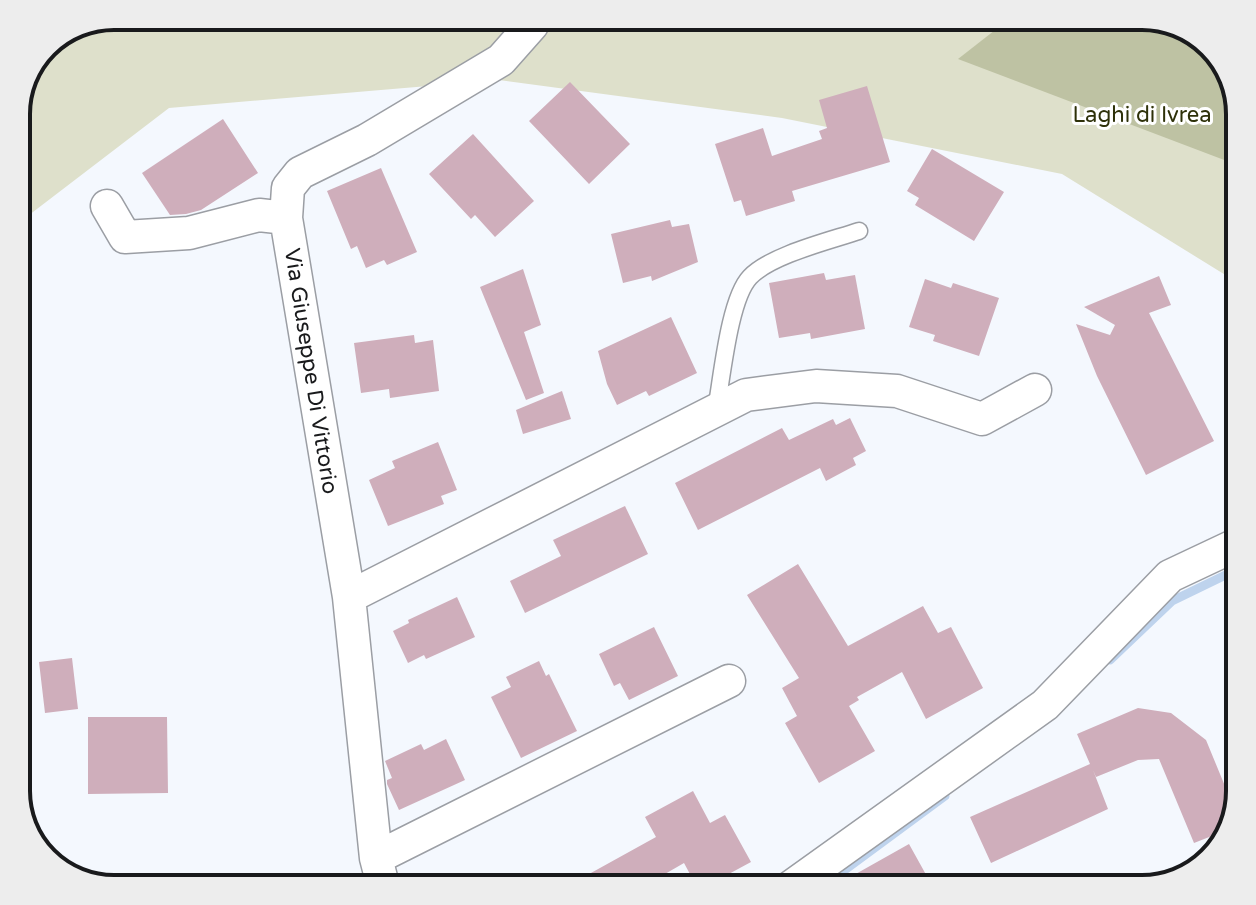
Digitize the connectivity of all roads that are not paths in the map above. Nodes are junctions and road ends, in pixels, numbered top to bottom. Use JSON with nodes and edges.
{"nodes":[{"id":1,"x":528,"y":30,"type":"edge"},
{"id":2,"x":107,"y":206,"type":"dead end"},
{"id":3,"x":286,"y":218,"type":"junction"},
{"id":4,"x":859,"y":231,"type":"dead end"},
{"id":5,"x":1035,"y":390,"type":"dead end"},
{"id":6,"x":716,"y":410,"type":"junction"},
{"id":7,"x":1226,"y":550,"type":"edge"},
{"id":8,"x":349,"y":597,"type":"junction"},
{"id":9,"x":729,"y":681,"type":"dead end"},
{"id":10,"x":376,"y":858,"type":"junction"},
{"id":11,"x":380,"y":875,"type":"edge"},
{"id":12,"x":808,"y":875,"type":"edge"}],
"edges":[{"from":1,"to":3,"type":"street","name":"Via Giuseppe Di Vittorio"},
{"from":2,"to":3,"type":"street"},
{"from":3,"to":8,"type":"street","name":"Via Giuseppe Di Vittorio"},
{"from":4,"to":6,"type":"lane"},
{"from":5,"to":6,"type":"street"},
{"from":6,"to":8,"type":"street"},
{"from":7,"to":12,"type":"street"},
{"from":8,"to":10,"type":"street","name":"Via Giuseppe Di Vittorio"},
{"from":9,"to":10,"type":"street"},
{"from":10,"to":11,"type":"street","name":"Via Giuseppe Di Vittorio"}]}
